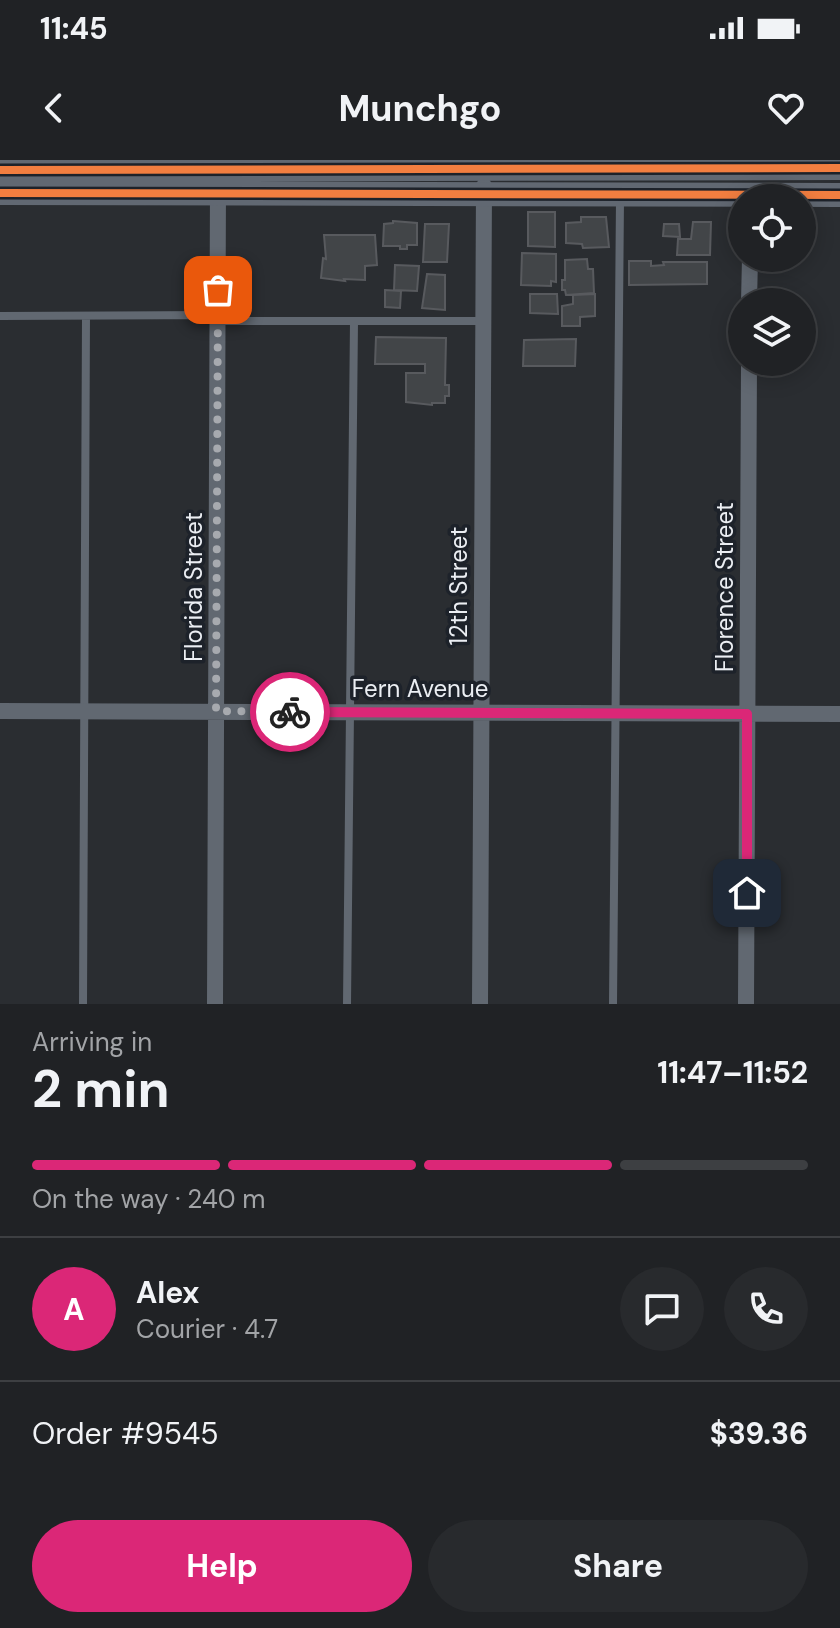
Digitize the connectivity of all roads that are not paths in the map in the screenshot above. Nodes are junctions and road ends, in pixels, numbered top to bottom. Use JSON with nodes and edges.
{"nodes":[{"id":1,"x":568,"y":164,"type":"edge"},
{"id":2,"x":717,"y":164,"type":"edge"},
{"id":3,"x":113,"y":165,"type":"edge"},
{"id":4,"x":263,"y":165,"type":"edge"},
{"id":5,"x":416,"y":165,"type":"edge"},
{"id":6,"x":484,"y":168,"type":"junction"},
{"id":7,"x":840,"y":168,"type":"edge"},
{"id":8,"x":751,"y":169,"type":"junction"},
{"id":9,"x":0,"y":170,"type":"edge"},
{"id":10,"x":218,"y":182,"type":"junction"},
{"id":11,"x":750,"y":184,"type":"edge"},
{"id":12,"x":0,"y":193,"type":"edge"},
{"id":13,"x":484,"y":194,"type":"junction"},
{"id":14,"x":620,"y":194,"type":"junction"},
{"id":15,"x":717,"y":195,"type":"junction"},
{"id":16,"x":728,"y":195,"type":"edge"},
{"id":17,"x":816,"y":195,"type":"edge"},
{"id":18,"x":840,"y":195,"type":"edge"},
{"id":19,"x":0,"y":316,"type":"edge"},
{"id":20,"x":86,"y":316,"type":"junction"},
{"id":21,"x":218,"y":318,"type":"junction"},
{"id":22,"x":354,"y":321,"type":"junction"},
{"id":23,"x":483,"y":321,"type":"junction"},
{"id":24,"x":749,"y":376,"type":"edge"},
{"id":25,"x":0,"y":711,"type":"edge"},
{"id":26,"x":84,"y":711,"type":"junction"},
{"id":27,"x":216,"y":711,"type":"junction"},
{"id":28,"x":349,"y":712,"type":"junction"},
{"id":29,"x":482,"y":713,"type":"junction"},
{"id":30,"x":615,"y":713,"type":"junction"},
{"id":31,"x":747,"y":714,"type":"junction"},
{"id":32,"x":840,"y":714,"type":"edge"},
{"id":33,"x":83,"y":1004,"type":"edge"},
{"id":34,"x":215,"y":1004,"type":"edge"},
{"id":35,"x":347,"y":1004,"type":"edge"},
{"id":36,"x":480,"y":1004,"type":"edge"},
{"id":37,"x":613,"y":1004,"type":"edge"},
{"id":38,"x":746,"y":1004,"type":"edge"}],
"edges":[{"from":1,"to":2,"type":"main road"},
{"from":1,"to":6,"type":"main road"},
{"from":2,"to":8,"type":"main road"},
{"from":2,"to":15,"type":"street"},
{"from":3,"to":9,"type":"main road"},
{"from":3,"to":10,"type":"main road"},
{"from":4,"to":5,"type":"main road"},
{"from":4,"to":10,"type":"main road"},
{"from":5,"to":6,"type":"main road"},
{"from":6,"to":13,"type":"street","name":"12th Street"},
{"from":7,"to":8,"type":"main road"},
{"from":8,"to":11,"type":"street"},
{"from":10,"to":12,"type":"main road"},
{"from":10,"to":13,"type":"main road"},
{"from":10,"to":21,"type":"street","name":"Florida Street"},
{"from":13,"to":14,"type":"main road"},
{"from":13,"to":23,"type":"street","name":"12th Street"},
{"from":14,"to":15,"type":"main road"},
{"from":14,"to":30,"type":"lane"},
{"from":15,"to":16,"type":"main road"},
{"from":17,"to":18,"type":"main road"},
{"from":19,"to":20,"type":"lane"},
{"from":20,"to":21,"type":"lane"},
{"from":20,"to":26,"type":"lane"},
{"from":21,"to":22,"type":"lane"},
{"from":21,"to":27,"type":"street","name":"Florida Street"},
{"from":22,"to":23,"type":"lane"},
{"from":22,"to":28,"type":"lane"},
{"from":23,"to":29,"type":"street","name":"12th Street"},
{"from":24,"to":31,"type":"street","name":"Florence Street"},
{"from":25,"to":26,"type":"street","name":"Fern Avenue"},
{"from":26,"to":27,"type":"street","name":"Fern Avenue"},
{"from":26,"to":33,"type":"lane"},
{"from":27,"to":28,"type":"street","name":"Fern Avenue"},
{"from":27,"to":34,"type":"street","name":"Florida Street"},
{"from":28,"to":29,"type":"street","name":"Fern Avenue"},
{"from":28,"to":35,"type":"lane"},
{"from":29,"to":30,"type":"street","name":"Fern Avenue"},
{"from":29,"to":36,"type":"street","name":"12th Street"},
{"from":30,"to":31,"type":"street","name":"Fern Avenue"},
{"from":30,"to":37,"type":"lane"},
{"from":31,"to":32,"type":"street","name":"Fern Avenue"},
{"from":31,"to":38,"type":"street","name":"Florence Street"}]}
